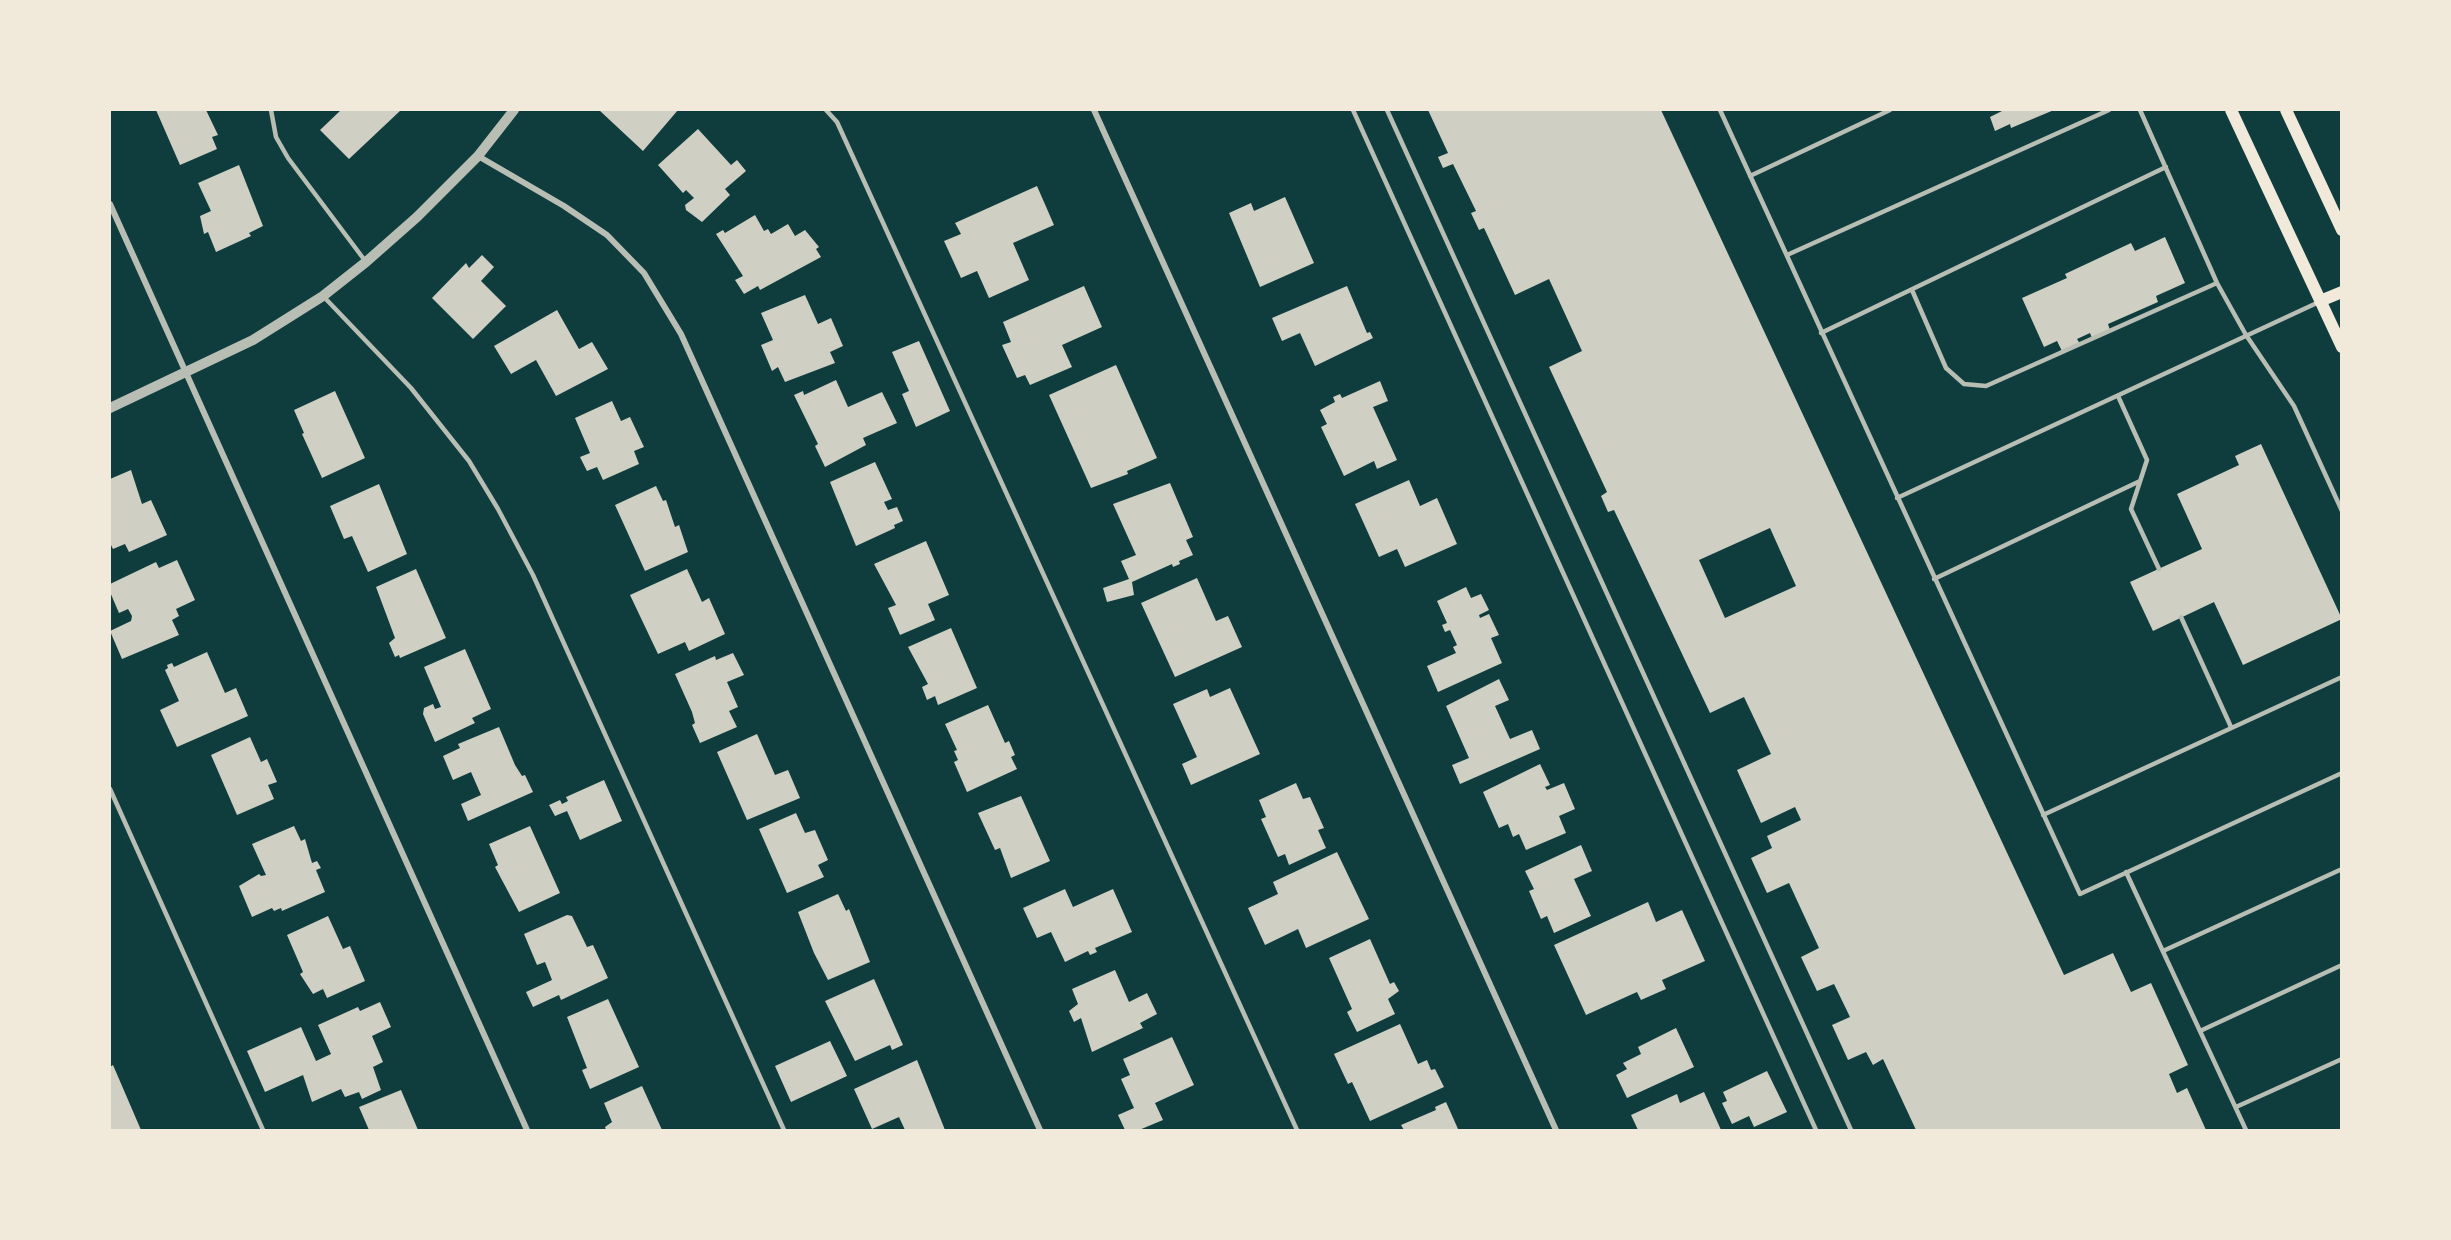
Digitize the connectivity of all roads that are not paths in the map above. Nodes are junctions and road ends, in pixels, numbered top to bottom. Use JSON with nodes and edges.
{"nodes":[{"id":1,"x":271,"y":110,"type":"edge"},
{"id":2,"x":514,"y":110,"type":"edge"},
{"id":3,"x":826,"y":110,"type":"edge"},
{"id":4,"x":1094,"y":110,"type":"edge"},
{"id":5,"x":1353,"y":110,"type":"edge"},
{"id":6,"x":1387,"y":110,"type":"edge"},
{"id":7,"x":1720,"y":110,"type":"edge"},
{"id":8,"x":1890,"y":110,"type":"edge"},
{"id":9,"x":2109,"y":110,"type":"edge"},
{"id":10,"x":2140,"y":110,"type":"edge"},
{"id":11,"x":2231,"y":110,"type":"edge"},
{"id":12,"x":2286,"y":110,"type":"edge"},
{"id":13,"x":478,"y":156,"type":"junction"},
{"id":14,"x":2166,"y":167,"type":"junction"},
{"id":15,"x":1750,"y":176,"type":"junction"},
{"id":16,"x":110,"y":204,"type":"edge"},
{"id":17,"x":2342,"y":230,"type":"edge"},
{"id":18,"x":1787,"y":255,"type":"junction"},
{"id":19,"x":366,"y":262,"type":"junction"},
{"id":20,"x":2217,"y":283,"type":"junction"},
{"id":21,"x":1912,"y":290,"type":"junction"},
{"id":22,"x":2342,"y":292,"type":"edge"},
{"id":23,"x":323,"y":296,"type":"junction"},
{"id":24,"x":2319,"y":301,"type":"junction"},
{"id":25,"x":1821,"y":333,"type":"junction"},
{"id":26,"x":2246,"y":335,"type":"junction"},
{"id":27,"x":2342,"y":347,"type":"edge"},
{"id":28,"x":185,"y":372,"type":"junction"},
{"id":29,"x":2118,"y":396,"type":"junction"},
{"id":30,"x":110,"y":408,"type":"edge"},
{"id":31,"x":2140,"y":481,"type":"junction"},
{"id":32,"x":1897,"y":498,"type":"junction"},
{"id":33,"x":2342,"y":511,"type":"edge"},
{"id":34,"x":2159,"y":569,"type":"dead end"},
{"id":35,"x":1934,"y":579,"type":"junction"},
{"id":36,"x":2181,"y":617,"type":"dead end"},
{"id":37,"x":2342,"y":677,"type":"edge"},
{"id":38,"x":2231,"y":727,"type":"junction"},
{"id":39,"x":2342,"y":773,"type":"edge"},
{"id":40,"x":110,"y":789,"type":"edge"},
{"id":41,"x":2043,"y":814,"type":"junction"},
{"id":42,"x":2342,"y":868,"type":"edge"},
{"id":43,"x":2126,"y":872,"type":"junction"},
{"id":44,"x":2163,"y":951,"type":"junction"},
{"id":45,"x":2342,"y":964,"type":"edge"},
{"id":46,"x":2200,"y":1031,"type":"junction"},
{"id":47,"x":2342,"y":1059,"type":"edge"},
{"id":48,"x":2236,"y":1107,"type":"junction"},
{"id":49,"x":263,"y":1131,"type":"edge"},
{"id":50,"x":527,"y":1131,"type":"edge"},
{"id":51,"x":784,"y":1131,"type":"edge"},
{"id":52,"x":1040,"y":1131,"type":"edge"},
{"id":53,"x":1297,"y":1131,"type":"edge"},
{"id":54,"x":1556,"y":1131,"type":"edge"},
{"id":55,"x":1816,"y":1131,"type":"edge"},
{"id":56,"x":1851,"y":1131,"type":"edge"},
{"id":57,"x":2246,"y":1131,"type":"edge"}],
"edges":[{"from":1,"to":19,"type":"lane"},
{"from":2,"to":13,"type":"street"},
{"from":3,"to":53,"type":"lane"},
{"from":4,"to":54,"type":"street"},
{"from":5,"to":55,"type":"lane"},
{"from":6,"to":56,"type":"lane"},
{"from":7,"to":15,"type":"lane"},
{"from":8,"to":15,"type":"lane"},
{"from":9,"to":18,"type":"lane"},
{"from":10,"to":14,"type":"lane"},
{"from":11,"to":24,"type":"main road"},
{"from":12,"to":17,"type":"main road"},
{"from":13,"to":19,"type":"street"},
{"from":13,"to":52,"type":"street"},
{"from":14,"to":20,"type":"lane"},
{"from":14,"to":21,"type":"lane"},
{"from":15,"to":18,"type":"lane"},
{"from":16,"to":28,"type":"street"},
{"from":18,"to":25,"type":"lane"},
{"from":19,"to":23,"type":"street"},
{"from":20,"to":21,"type":"lane"},
{"from":20,"to":26,"type":"lane"},
{"from":21,"to":25,"type":"lane"},
{"from":22,"to":24,"type":"main road"},
{"from":23,"to":28,"type":"street"},
{"from":23,"to":51,"type":"lane"},
{"from":24,"to":26,"type":"lane"},
{"from":24,"to":27,"type":"main road"},
{"from":25,"to":32,"type":"lane"},
{"from":26,"to":29,"type":"lane"},
{"from":26,"to":33,"type":"lane"},
{"from":28,"to":30,"type":"street"},
{"from":28,"to":50,"type":"street"},
{"from":29,"to":31,"type":"lane"},
{"from":29,"to":32,"type":"lane"},
{"from":31,"to":34,"type":"lane"},
{"from":31,"to":35,"type":"lane"},
{"from":32,"to":35,"type":"lane"},
{"from":35,"to":41,"type":"lane"},
{"from":36,"to":38,"type":"lane"},
{"from":37,"to":38,"type":"lane"},
{"from":38,"to":41,"type":"lane"},
{"from":39,"to":43,"type":"lane"},
{"from":40,"to":49,"type":"lane"},
{"from":41,"to":43,"type":"lane"},
{"from":42,"to":44,"type":"lane"},
{"from":43,"to":44,"type":"lane"},
{"from":44,"to":46,"type":"lane"},
{"from":45,"to":46,"type":"lane"},
{"from":46,"to":48,"type":"lane"},
{"from":47,"to":48,"type":"lane"},
{"from":48,"to":57,"type":"lane"}]}
